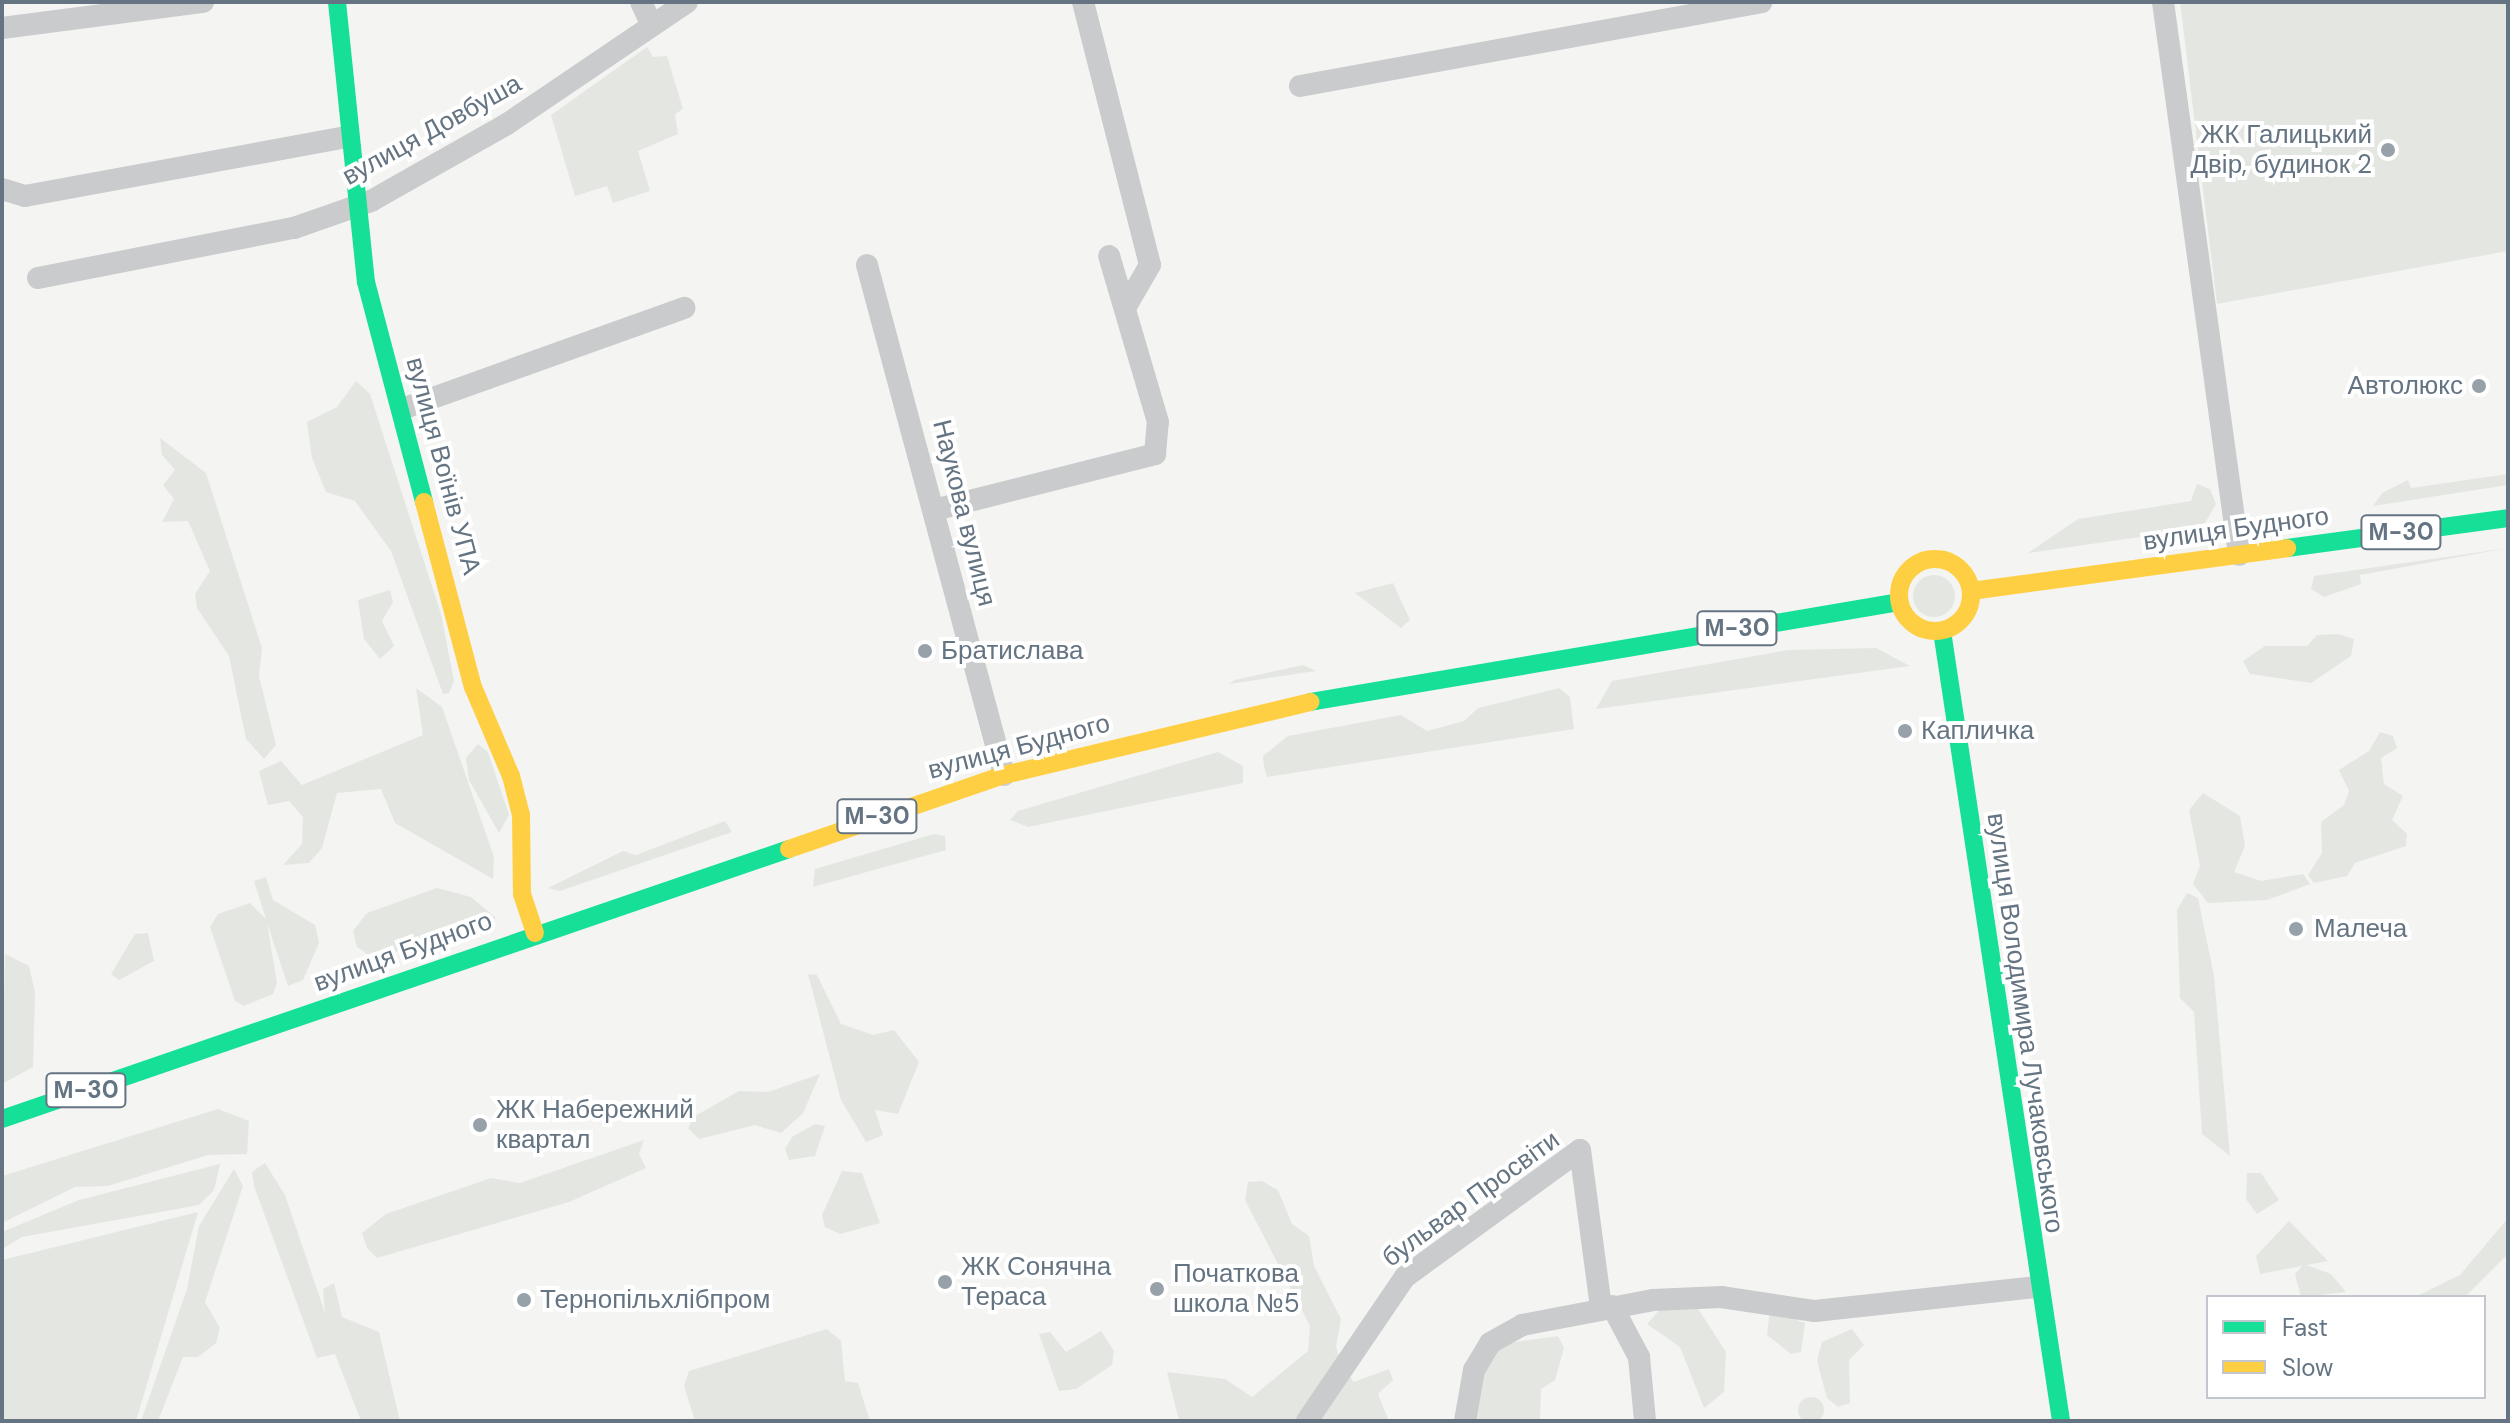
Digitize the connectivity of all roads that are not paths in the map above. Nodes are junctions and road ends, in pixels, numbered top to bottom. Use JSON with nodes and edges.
{"nodes":[{"id":1,"x":203,"y":2,"type":"edge"},
{"id":2,"x":337,"y":2,"type":"edge"},
{"id":3,"x":641,"y":2,"type":"edge"},
{"id":4,"x":687,"y":2,"type":"edge"},
{"id":5,"x":1083,"y":2,"type":"edge"},
{"id":6,"x":1761,"y":2,"type":"edge"},
{"id":7,"x":2163,"y":2,"type":"edge"},
{"id":8,"x":652,"y":26,"type":"junction"},
{"id":9,"x":2,"y":28,"type":"edge"},
{"id":10,"x":1300,"y":86,"type":"dead end"},
{"id":11,"x":346,"y":137,"type":"junction"},
{"id":12,"x":2,"y":189,"type":"edge"},
{"id":13,"x":355,"y":204,"type":"junction"},
{"id":14,"x":1109,"y":256,"type":"dead end"},
{"id":15,"x":867,"y":265,"type":"dead end"},
{"id":16,"x":38,"y":278,"type":"dead end"},
{"id":17,"x":684,"y":308,"type":"dead end"},
{"id":18,"x":1125,"y":308,"type":"junction"},
{"id":19,"x":402,"y":409,"type":"junction"},
{"id":20,"x":938,"y":509,"type":"junction"},
{"id":21,"x":2508,"y":518,"type":"edge"},
{"id":22,"x":2239,"y":555,"type":"junction"},
{"id":23,"x":1971,"y":591,"type":"junction"},
{"id":24,"x":1899,"y":602,"type":"junction"},
{"id":25,"x":1942,"y":631,"type":"junction"},
{"id":26,"x":1004,"y":775,"type":"junction"},
{"id":27,"x":535,"y":933,"type":"junction"},
{"id":28,"x":2,"y":1119,"type":"edge"},
{"id":29,"x":2037,"y":1287,"type":"junction"},
{"id":30,"x":1606,"y":1307,"type":"junction"},
{"id":31,"x":1307,"y":1421,"type":"edge"},
{"id":32,"x":1465,"y":1421,"type":"edge"},
{"id":33,"x":1645,"y":1421,"type":"edge"},
{"id":34,"x":2061,"y":1421,"type":"edge"}],
"edges":[{"from":1,"to":9,"type":"street"},
{"from":2,"to":11,"type":"main road","name":"вулиця Воїнів УПА"},
{"from":3,"to":8,"type":"street"},
{"from":4,"to":8,"type":"street","name":"вулиця Довбуша"},
{"from":5,"to":18,"type":"street"},
{"from":6,"to":10,"type":"street"},
{"from":7,"to":22,"type":"street"},
{"from":8,"to":13,"type":"street","name":"вулиця Довбуша"},
{"from":11,"to":12,"type":"street"},
{"from":11,"to":13,"type":"main road","name":"вулиця Воїнів УПА"},
{"from":13,"to":16,"type":"street","name":"вулиця Довбуша"},
{"from":13,"to":19,"type":"main road","name":"вулиця Воїнів УПА"},
{"from":14,"to":18,"type":"street"},
{"from":15,"to":20,"type":"street","name":"Наукова вулиця"},
{"from":17,"to":19,"type":"street"},
{"from":18,"to":20,"type":"street"},
{"from":19,"to":27,"type":"main road","name":"вулиця Воїнів УПА"},
{"from":20,"to":26,"type":"street","name":"Наукова вулиця"},
{"from":21,"to":22,"type":"main road","name":"вулиця Будного","number":"М-30"},
{"from":22,"to":23,"type":"main road","name":"вулиця Будного","number":"М-30"},
{"from":23,"to":24,"type":"main road"},
{"from":23,"to":25,"type":"main road"},
{"from":24,"to":25,"type":"main road"},
{"from":24,"to":26,"type":"main road","name":"вулиця Будного","number":"М-30"},
{"from":25,"to":29,"type":"main road","name":"вулиця Володимира Лучаковського"},
{"from":26,"to":27,"type":"main road","name":"вулиця Будного","number":"М-30"},
{"from":27,"to":28,"type":"main road","name":"вулиця Будного","number":"М-30"},
{"from":29,"to":30,"type":"street"},
{"from":29,"to":34,"type":"main road","name":"вулиця Володимира Лучаковського"},
{"from":30,"to":31,"type":"street","name":"бульвар Просвіти"},
{"from":30,"to":32,"type":"street"},
{"from":30,"to":33,"type":"street","name":"бульвар Просвіти"}]}
